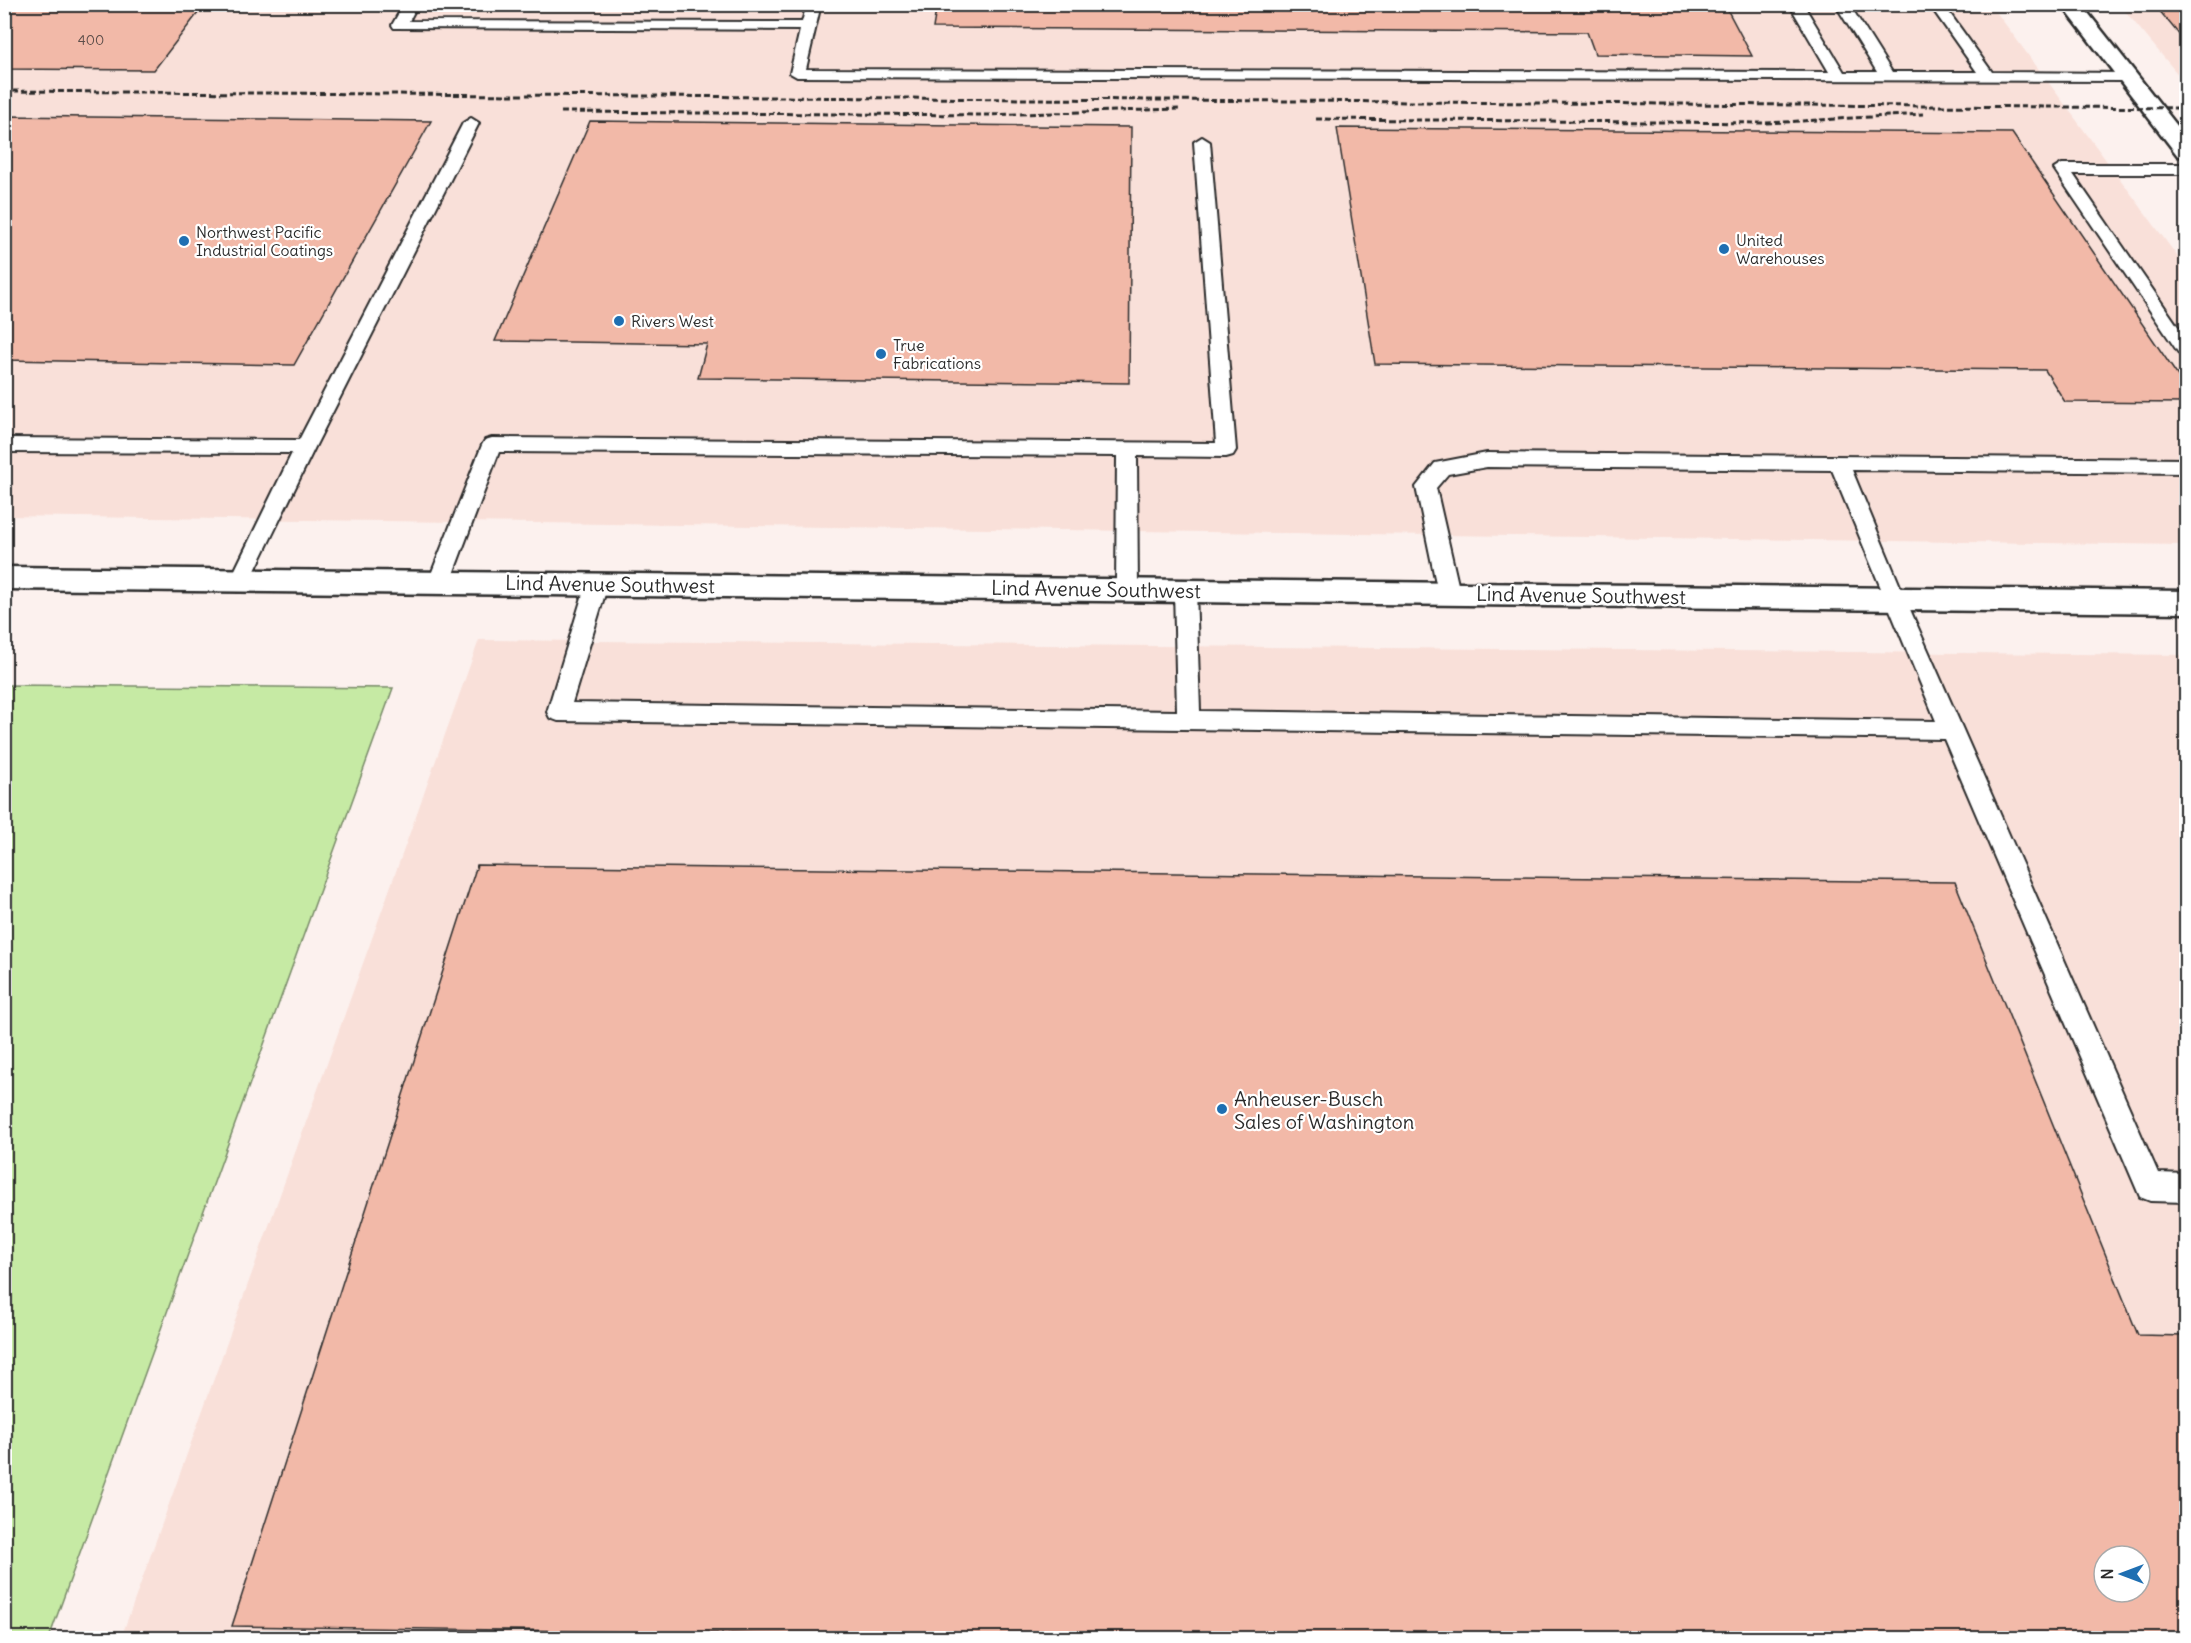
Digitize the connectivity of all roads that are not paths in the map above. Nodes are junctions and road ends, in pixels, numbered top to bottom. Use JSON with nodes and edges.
{"nodes":[{"id":1,"x":411,"y":4,"type":"edge"},
{"id":2,"x":814,"y":4,"type":"edge"},
{"id":3,"x":1796,"y":4,"type":"edge"},
{"id":4,"x":1842,"y":4,"type":"edge"},
{"id":5,"x":1936,"y":4,"type":"edge"},
{"id":6,"x":2070,"y":4,"type":"edge"},
{"id":7,"x":808,"y":26,"type":"junction"},
{"id":8,"x":1839,"y":76,"type":"junction"},
{"id":9,"x":1887,"y":76,"type":"junction"},
{"id":10,"x":1987,"y":76,"type":"junction"},
{"id":11,"x":2127,"y":76,"type":"junction"},
{"id":12,"x":471,"y":123,"type":"dead end"},
{"id":13,"x":1202,"y":142,"type":"dead end"},
{"id":14,"x":2187,"y":151,"type":"edge"},
{"id":15,"x":2187,"y":170,"type":"edge"},
{"id":16,"x":2187,"y":351,"type":"edge"},
{"id":17,"x":4,"y":445,"type":"edge"},
{"id":18,"x":305,"y":447,"type":"junction"},
{"id":19,"x":1126,"y":449,"type":"junction"},
{"id":20,"x":1839,"y":463,"type":"junction"},
{"id":21,"x":2187,"y":466,"type":"edge"},
{"id":22,"x":4,"y":578,"type":"edge"},
{"id":23,"x":241,"y":580,"type":"junction"},
{"id":24,"x":440,"y":582,"type":"junction"},
{"id":25,"x":597,"y":584,"type":"junction"},
{"id":26,"x":1127,"y":590,"type":"junction"},
{"id":27,"x":1185,"y":590,"type":"junction"},
{"id":28,"x":1449,"y":593,"type":"junction"},
{"id":29,"x":1894,"y":598,"type":"junction"},
{"id":30,"x":2187,"y":602,"type":"edge"},
{"id":31,"x":1190,"y":720,"type":"junction"},
{"id":32,"x":1952,"y":730,"type":"junction"},
{"id":33,"x":2187,"y":1188,"type":"edge"}],
"edges":[{"from":1,"to":7,"type":"lane"},
{"from":2,"to":7,"type":"lane"},
{"from":3,"to":8,"type":"lane"},
{"from":4,"to":9,"type":"lane"},
{"from":5,"to":10,"type":"lane"},
{"from":6,"to":11,"type":"main road"},
{"from":7,"to":8,"type":"lane"},
{"from":8,"to":9,"type":"lane"},
{"from":9,"to":10,"type":"lane"},
{"from":10,"to":11,"type":"lane"},
{"from":11,"to":14,"type":"main road"},
{"from":12,"to":18,"type":"lane"},
{"from":13,"to":19,"type":"lane"},
{"from":15,"to":16,"type":"lane"},
{"from":17,"to":18,"type":"lane"},
{"from":18,"to":23,"type":"lane"},
{"from":19,"to":24,"type":"lane"},
{"from":19,"to":26,"type":"lane"},
{"from":20,"to":21,"type":"lane"},
{"from":20,"to":28,"type":"lane"},
{"from":20,"to":29,"type":"lane"},
{"from":22,"to":23,"type":"main road","name":"Lind Avenue Southwest"},
{"from":23,"to":24,"type":"main road","name":"Lind Avenue Southwest"},
{"from":24,"to":25,"type":"main road","name":"Lind Avenue Southwest"},
{"from":25,"to":26,"type":"main road","name":"Lind Avenue Southwest"},
{"from":25,"to":31,"type":"lane"},
{"from":26,"to":27,"type":"main road","name":"Lind Avenue Southwest"},
{"from":27,"to":28,"type":"main road","name":"Lind Avenue Southwest"},
{"from":27,"to":31,"type":"lane"},
{"from":28,"to":29,"type":"main road","name":"Lind Avenue Southwest"},
{"from":29,"to":30,"type":"main road","name":"Lind Avenue Southwest"},
{"from":29,"to":32,"type":"lane"},
{"from":31,"to":32,"type":"lane"},
{"from":32,"to":33,"type":"lane"}]}
